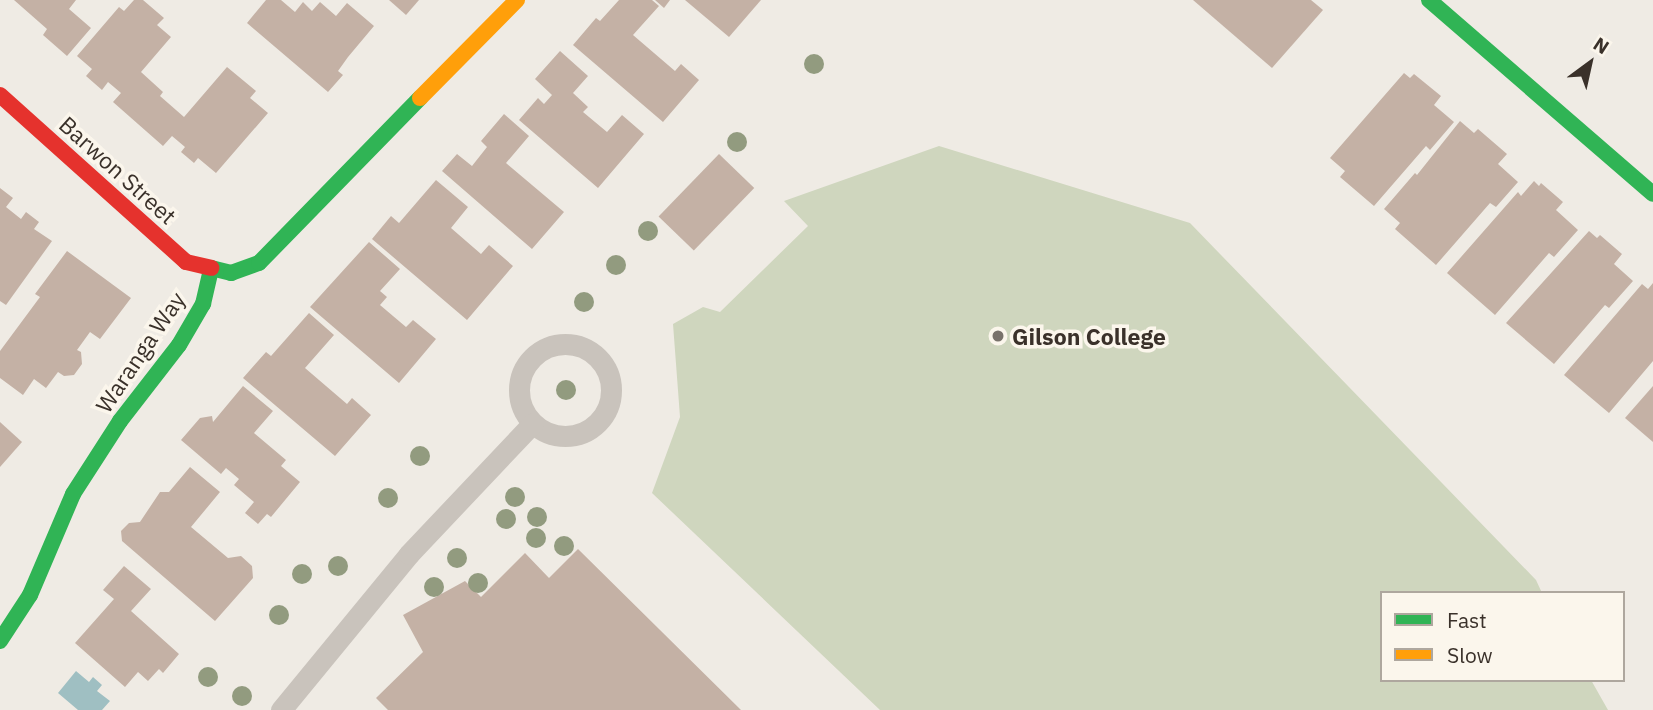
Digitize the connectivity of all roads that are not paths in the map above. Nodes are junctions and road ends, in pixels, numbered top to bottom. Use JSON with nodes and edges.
{"nodes":[{"id":1,"x":517,"y":0,"type":"edge"},
{"id":2,"x":1429,"y":0,"type":"edge"},
{"id":3,"x":0,"y":95,"type":"edge"},
{"id":4,"x":1653,"y":194,"type":"edge"},
{"id":5,"x":211,"y":268,"type":"junction"},
{"id":6,"x":534,"y":423,"type":"junction"},
{"id":7,"x":0,"y":641,"type":"edge"},
{"id":8,"x":281,"y":710,"type":"edge"}],
"edges":[{"from":1,"to":5,"type":"street"},
{"from":2,"to":4,"type":"street"},
{"from":3,"to":5,"type":"street","name":"Barwon Street"},
{"from":5,"to":7,"type":"street","name":"Waranga Way"},
{"from":6,"to":6,"type":"lane"},
{"from":6,"to":8,"type":"lane"}]}
